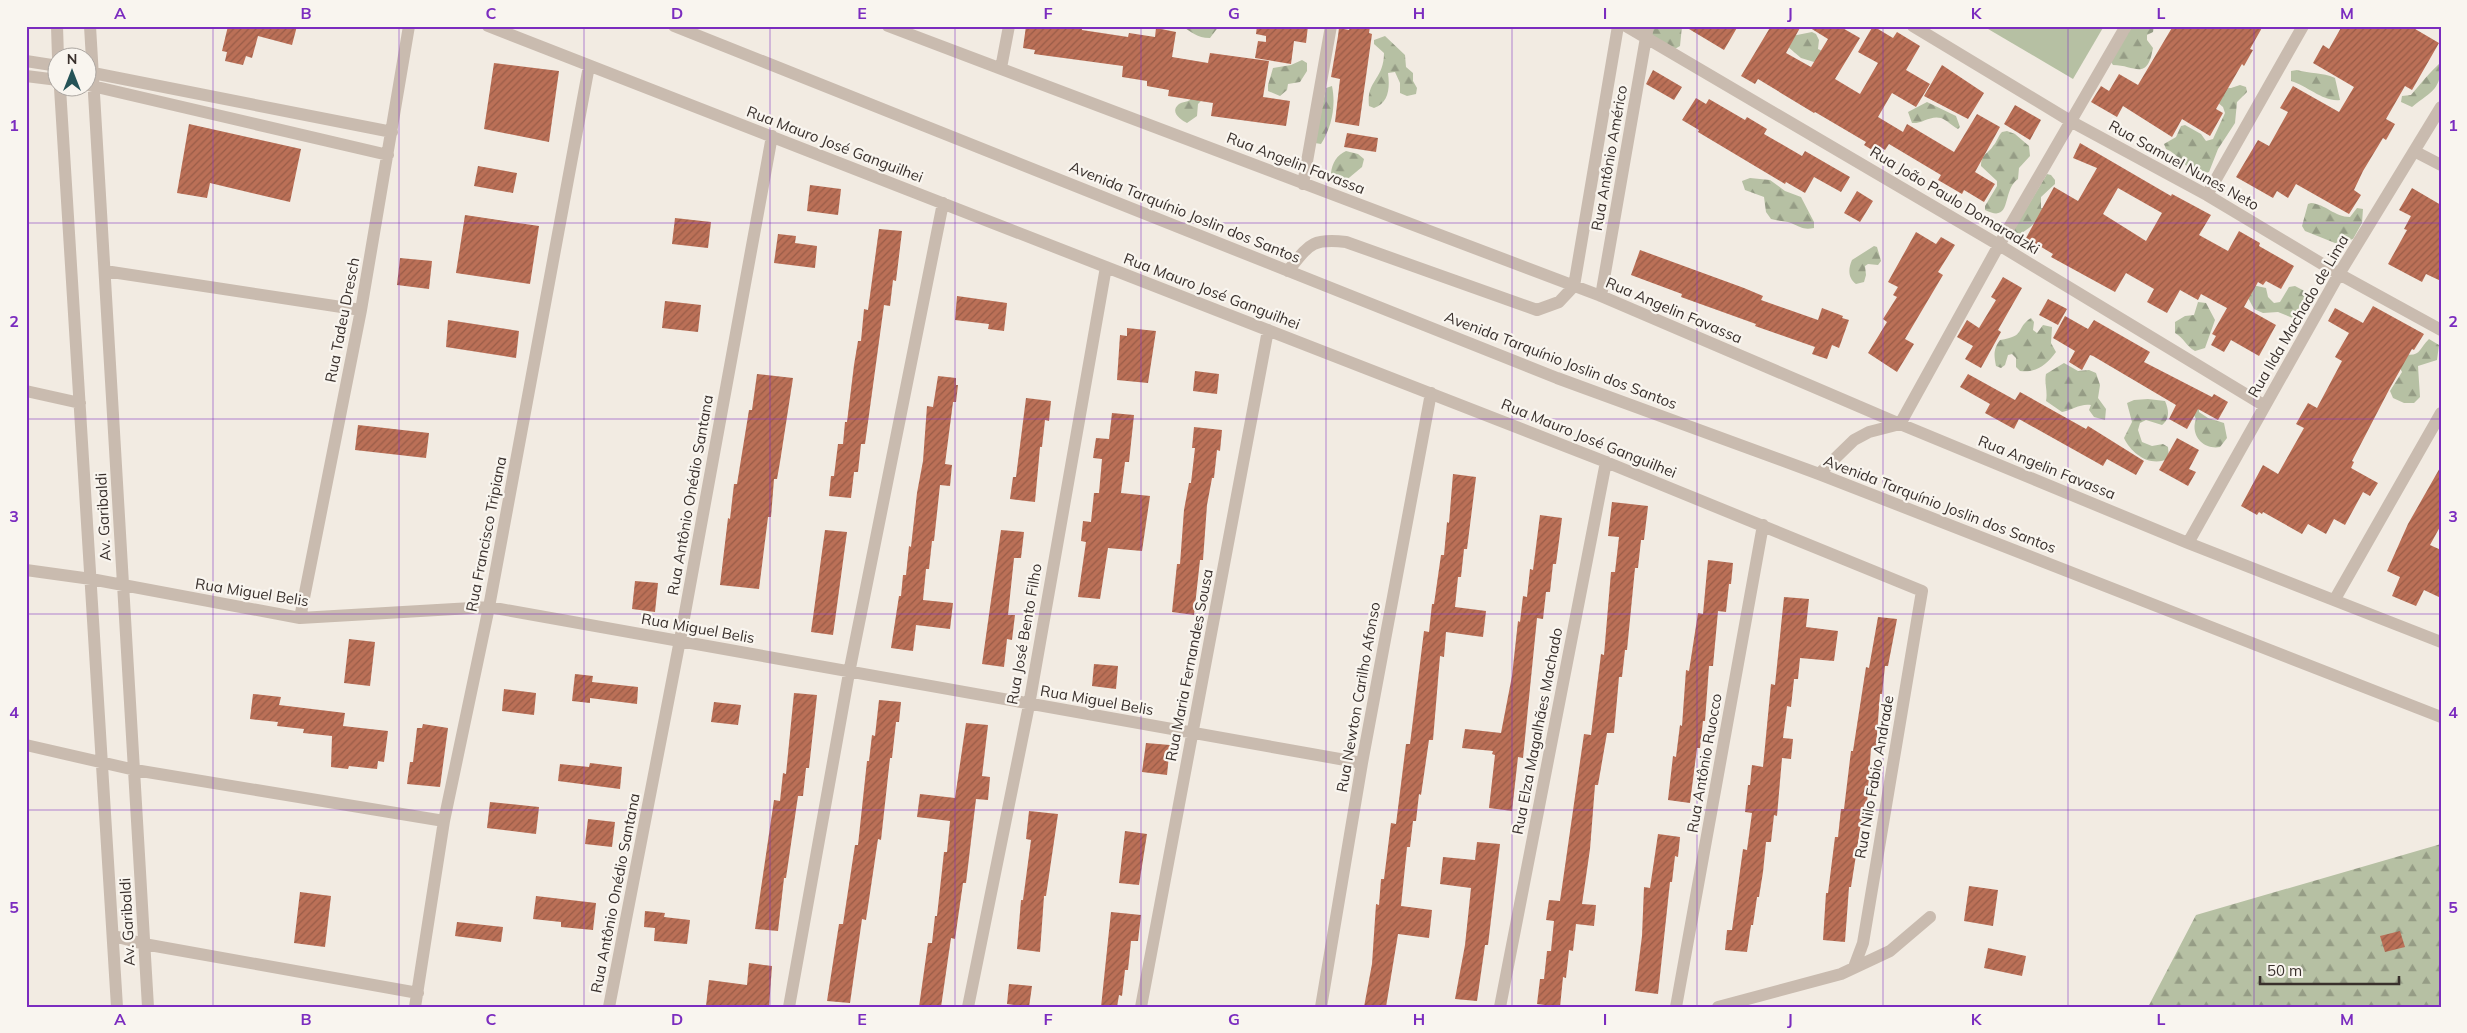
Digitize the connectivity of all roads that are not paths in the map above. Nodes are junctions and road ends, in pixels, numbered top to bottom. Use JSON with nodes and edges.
{"nodes":[{"id":1,"x":57,"y":26,"type":"edge"},
{"id":2,"x":90,"y":26,"type":"edge"},
{"id":3,"x":408,"y":26,"type":"edge"},
{"id":4,"x":488,"y":26,"type":"edge"},
{"id":5,"x":674,"y":26,"type":"edge"},
{"id":6,"x":888,"y":26,"type":"edge"},
{"id":7,"x":1009,"y":26,"type":"edge"},
{"id":8,"x":1331,"y":26,"type":"edge"},
{"id":9,"x":1618,"y":26,"type":"edge"},
{"id":10,"x":1626,"y":26,"type":"edge"},
{"id":11,"x":1913,"y":26,"type":"edge"},
{"id":12,"x":2126,"y":26,"type":"edge"},
{"id":13,"x":2303,"y":26,"type":"edge"},
{"id":14,"x":1647,"y":32,"type":"edge"},
{"id":15,"x":58,"y":48,"type":"edge"},
{"id":16,"x":90,"y":48,"type":"edge"},
{"id":17,"x":26,"y":61,"type":"edge"},
{"id":18,"x":48,"y":64,"type":"edge"},
{"id":19,"x":589,"y":66,"type":"junction"},
{"id":20,"x":1001,"y":68,"type":"junction"},
{"id":21,"x":98,"y":74,"type":"edge"},
{"id":22,"x":26,"y":76,"type":"edge"},
{"id":23,"x":48,"y":79,"type":"edge"},
{"id":24,"x":98,"y":88,"type":"edge"},
{"id":25,"x":61,"y":98,"type":"edge"},
{"id":26,"x":91,"y":98,"type":"edge"},
{"id":27,"x":2441,"y":107,"type":"edge"},
{"id":28,"x":2072,"y":122,"type":"junction"},
{"id":29,"x":392,"y":132,"type":"junction"},
{"id":30,"x":772,"y":136,"type":"junction"},
{"id":31,"x":2414,"y":151,"type":"junction"},
{"id":32,"x":388,"y":155,"type":"junction"},
{"id":33,"x":2441,"y":165,"type":"edge"},
{"id":34,"x":1303,"y":184,"type":"junction"},
{"id":35,"x":2207,"y":195,"type":"junction"},
{"id":36,"x":943,"y":203,"type":"junction"},
{"id":37,"x":1999,"y":245,"type":"junction"},
{"id":38,"x":1106,"y":266,"type":"junction"},
{"id":39,"x":1288,"y":270,"type":"junction"},
{"id":40,"x":105,"y":272,"type":"junction"},
{"id":41,"x":2339,"y":274,"type":"junction"},
{"id":42,"x":1574,"y":286,"type":"junction"},
{"id":43,"x":1601,"y":296,"type":"junction"},
{"id":44,"x":361,"y":310,"type":"junction"},
{"id":45,"x":1268,"y":330,"type":"junction"},
{"id":46,"x":2441,"y":330,"type":"edge"},
{"id":47,"x":26,"y":391,"type":"edge"},
{"id":48,"x":1431,"y":393,"type":"junction"},
{"id":49,"x":80,"y":403,"type":"junction"},
{"id":50,"x":2265,"y":406,"type":"junction"},
{"id":51,"x":2441,"y":414,"type":"edge"},
{"id":52,"x":1900,"y":424,"type":"junction"},
{"id":53,"x":1606,"y":462,"type":"junction"},
{"id":54,"x":1820,"y":474,"type":"junction"},
{"id":55,"x":1763,"y":525,"type":"junction"},
{"id":56,"x":2188,"y":543,"type":"junction"},
{"id":57,"x":26,"y":570,"type":"edge"},
{"id":58,"x":91,"y":579,"type":"junction"},
{"id":59,"x":123,"y":587,"type":"junction"},
{"id":60,"x":1922,"y":591,"type":"joint"},
{"id":61,"x":2335,"y":599,"type":"junction"},
{"id":62,"x":489,"y":607,"type":"junction"},
{"id":63,"x":300,"y":618,"type":"junction"},
{"id":64,"x":680,"y":640,"type":"junction"},
{"id":65,"x":2441,"y":642,"type":"edge"},
{"id":66,"x":849,"y":672,"type":"junction"},
{"id":67,"x":1028,"y":704,"type":"junction"},
{"id":68,"x":2441,"y":717,"type":"edge"},
{"id":69,"x":1193,"y":733,"type":"junction"},
{"id":70,"x":26,"y":745,"type":"edge"},
{"id":71,"x":103,"y":762,"type":"junction"},
{"id":72,"x":1362,"y":763,"type":"junction"},
{"id":73,"x":135,"y":770,"type":"junction"},
{"id":74,"x":444,"y":821,"type":"junction"},
{"id":75,"x":1930,"y":917,"type":"dead end"},
{"id":76,"x":114,"y":936,"type":"junction"},
{"id":77,"x":144,"y":944,"type":"junction"},
{"id":78,"x":1854,"y":966,"type":"junction"},
{"id":79,"x":418,"y":993,"type":"junction"},
{"id":80,"x":117,"y":1007,"type":"edge"},
{"id":81,"x":148,"y":1007,"type":"edge"},
{"id":82,"x":415,"y":1007,"type":"edge"},
{"id":83,"x":609,"y":1007,"type":"edge"},
{"id":84,"x":789,"y":1007,"type":"edge"},
{"id":85,"x":968,"y":1007,"type":"edge"},
{"id":86,"x":1141,"y":1007,"type":"edge"},
{"id":87,"x":1321,"y":1007,"type":"edge"},
{"id":88,"x":1500,"y":1007,"type":"edge"},
{"id":89,"x":1676,"y":1007,"type":"edge"},
{"id":90,"x":1718,"y":1007,"type":"edge"}],
"edges":[{"from":1,"to":15,"type":"street"},
{"from":2,"to":16,"type":"street","name":"Av. Garibaldi"},
{"from":3,"to":29,"type":"street","name":"Rua Tadeu Dresch"},
{"from":4,"to":19,"type":"street","name":"Rua Mauro José Ganguilhei"},
{"from":5,"to":39,"type":"street","name":"Avenida Tarquínio Joslin dos Santos"},
{"from":6,"to":20,"type":"street","name":"Rua Angelin Favassa"},
{"from":7,"to":20,"type":"street"},
{"from":8,"to":34,"type":"street"},
{"from":9,"to":42,"type":"street","name":"Rua Antônio Américo"},
{"from":10,"to":14,"type":"street","name":"Rua João Paulo Domaradzki"},
{"from":11,"to":28,"type":"street","name":"Rua Samuel Nunes Neto"},
{"from":12,"to":28,"type":"street"},
{"from":13,"to":35,"type":"street"},
{"from":14,"to":37,"type":"street","name":"Rua João Paulo Domaradzki"},
{"from":14,"to":43,"type":"street","name":"Rua Antônio Américo"},
{"from":17,"to":18,"type":"street"},
{"from":19,"to":30,"type":"street","name":"Rua Mauro José Ganguilhei"},
{"from":19,"to":62,"type":"street","name":"Rua Francisco Tripiana"},
{"from":20,"to":34,"type":"street","name":"Rua Angelin Favassa"},
{"from":21,"to":29,"type":"street"},
{"from":22,"to":23,"type":"street"},
{"from":24,"to":32,"type":"street"},
{"from":25,"to":49,"type":"street","name":"Av. Garibaldi"},
{"from":26,"to":40,"type":"street","name":"Av. Garibaldi"},
{"from":27,"to":31,"type":"street","name":"Rua Ilda Machado de Lima"},
{"from":28,"to":35,"type":"street","name":"Rua Samuel Nunes Neto"},
{"from":28,"to":37,"type":"street"},
{"from":29,"to":32,"type":"street","name":"Rua Tadeu Dresch"},
{"from":30,"to":36,"type":"street","name":"Rua Mauro José Ganguilhei"},
{"from":30,"to":64,"type":"street","name":"Rua Antônio Onédio Santana"},
{"from":31,"to":33,"type":"street"},
{"from":31,"to":41,"type":"street","name":"Rua Ilda Machado de Lima"},
{"from":32,"to":44,"type":"street","name":"Rua Tadeu Dresch"},
{"from":34,"to":42,"type":"street","name":"Rua Angelin Favassa"},
{"from":35,"to":41,"type":"street","name":"Rua Samuel Nunes Neto"},
{"from":36,"to":38,"type":"street","name":"Rua Mauro José Ganguilhei"},
{"from":36,"to":66,"type":"street"},
{"from":37,"to":50,"type":"street","name":"Rua João Paulo Domaradzki"},
{"from":37,"to":52,"type":"street"},
{"from":38,"to":45,"type":"street","name":"Rua Mauro José Ganguilhei"},
{"from":38,"to":67,"type":"street","name":"Rua José Bento Filho"},
{"from":39,"to":42,"type":"street"},
{"from":39,"to":54,"type":"street","name":"Avenida Tarquínio Joslin dos Santos"},
{"from":40,"to":44,"type":"street"},
{"from":40,"to":59,"type":"street","name":"Av. Garibaldi"},
{"from":41,"to":46,"type":"street","name":"Rua Samuel Nunes Neto"},
{"from":41,"to":50,"type":"street","name":"Rua Ilda Machado de Lima"},
{"from":42,"to":43,"type":"street","name":"Rua Angelin Favassa"},
{"from":43,"to":52,"type":"street","name":"Rua Angelin Favassa"},
{"from":44,"to":63,"type":"street","name":"Rua Tadeu Dresch"},
{"from":45,"to":48,"type":"street","name":"Rua Mauro José Ganguilhei"},
{"from":45,"to":69,"type":"street","name":"Rua Maria Fernandes Sousa"},
{"from":47,"to":49,"type":"street"},
{"from":48,"to":53,"type":"street","name":"Rua Mauro José Ganguilhei"},
{"from":48,"to":72,"type":"street","name":"Rua Newton Carilho Afonso"},
{"from":49,"to":58,"type":"street","name":"Av. Garibaldi"},
{"from":50,"to":56,"type":"street","name":"Rua Ilda Machado de Lima"},
{"from":51,"to":61,"type":"street"},
{"from":52,"to":54,"type":"street"},
{"from":52,"to":56,"type":"street","name":"Rua Angelin Favassa"},
{"from":53,"to":55,"type":"street","name":"Rua Mauro José Ganguilhei"},
{"from":53,"to":88,"type":"street","name":"Rua Elza Magalhães Machado"},
{"from":54,"to":68,"type":"street","name":"Avenida Tarquínio Joslin dos Santos"},
{"from":55,"to":60,"type":"street","name":"Rua Mauro José Ganguilhei"},
{"from":55,"to":89,"type":"street","name":"Rua Antônio Ruocco"},
{"from":56,"to":61,"type":"street","name":"Rua Angelin Favassa"},
{"from":57,"to":58,"type":"street","name":"Rua Miguel Belis"},
{"from":58,"to":59,"type":"street","name":"Rua Miguel Belis"},
{"from":58,"to":71,"type":"street","name":"Av. Garibaldi"},
{"from":59,"to":63,"type":"street","name":"Rua Miguel Belis"},
{"from":59,"to":73,"type":"street","name":"Av. Garibaldi"},
{"from":60,"to":78,"type":"street","name":"Rua Nilo Fabio Andrade"},
{"from":61,"to":65,"type":"street","name":"Rua Angelin Favassa"},
{"from":62,"to":63,"type":"street","name":"Rua Miguel Belis"},
{"from":62,"to":64,"type":"street","name":"Rua Miguel Belis"},
{"from":62,"to":74,"type":"street","name":"Rua Francisco Tripiana"},
{"from":64,"to":66,"type":"street","name":"Rua Miguel Belis"},
{"from":64,"to":83,"type":"street","name":"Rua Antônio Onédio Santana"},
{"from":66,"to":67,"type":"street","name":"Rua Miguel Belis"},
{"from":66,"to":84,"type":"street"},
{"from":67,"to":69,"type":"street","name":"Rua Miguel Belis"},
{"from":67,"to":85,"type":"street","name":"Rua José Bento Filho"},
{"from":69,"to":72,"type":"street","name":"Rua Miguel Belis"},
{"from":69,"to":86,"type":"street","name":"Rua Maria Fernandes Sousa"},
{"from":70,"to":71,"type":"street"},
{"from":71,"to":73,"type":"street"},
{"from":71,"to":76,"type":"street","name":"Av. Garibaldi"},
{"from":72,"to":87,"type":"street","name":"Rua Newton Carilho Afonso"},
{"from":73,"to":74,"type":"street"},
{"from":73,"to":77,"type":"street","name":"Av. Garibaldi"},
{"from":74,"to":79,"type":"street","name":"Rua Francisco Tripiana"},
{"from":75,"to":78,"type":"street"},
{"from":76,"to":77,"type":"street"},
{"from":76,"to":80,"type":"street","name":"Av. Garibaldi"},
{"from":77,"to":79,"type":"street"},
{"from":77,"to":81,"type":"street","name":"Av. Garibaldi"},
{"from":78,"to":90,"type":"street"},
{"from":79,"to":82,"type":"street","name":"Rua Francisco Tripiana"}]}
